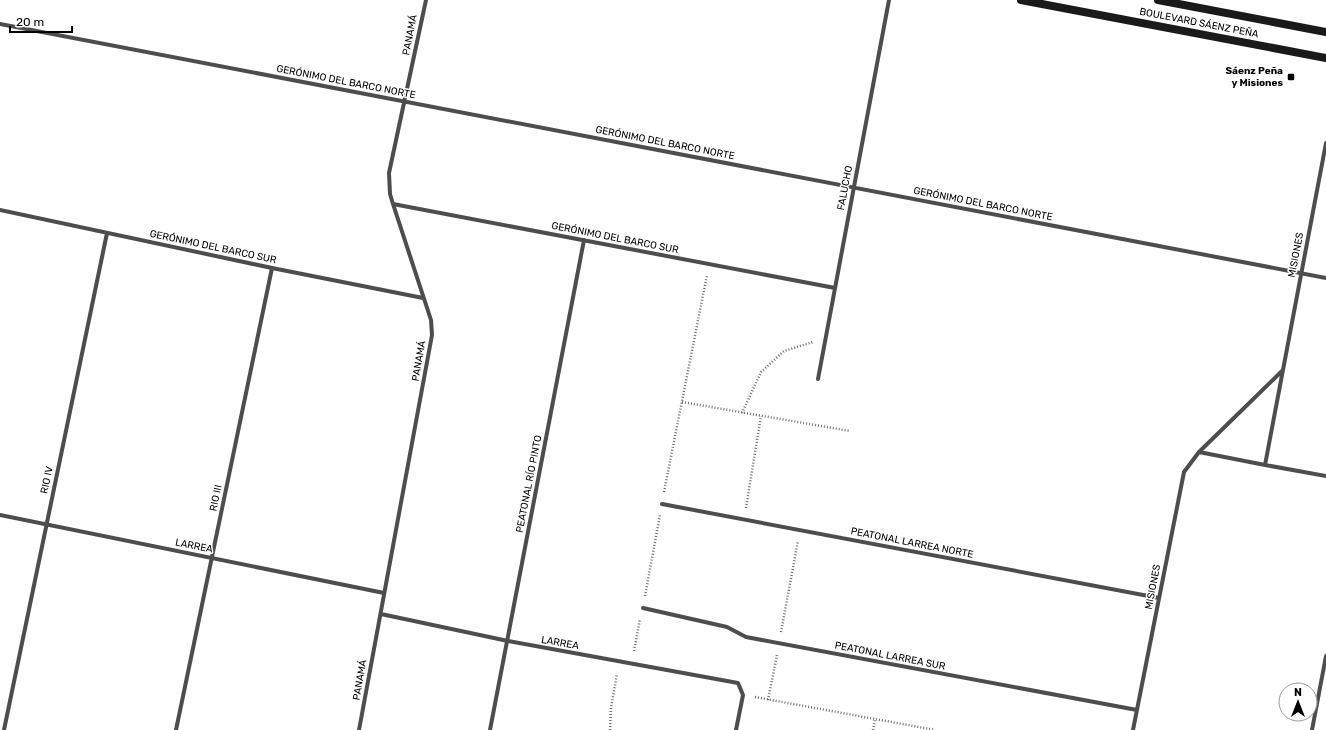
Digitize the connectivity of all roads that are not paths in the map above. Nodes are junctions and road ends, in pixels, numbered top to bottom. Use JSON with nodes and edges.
{"nodes":[{"id":1,"x":426,"y":0,"type":"edge"},
{"id":2,"x":889,"y":0,"type":"edge"},
{"id":3,"x":1021,"y":0,"type":"edge"},
{"id":4,"x":1158,"y":0,"type":"edge"},
{"id":5,"x":1036,"y":1,"type":"edge"},
{"id":6,"x":0,"y":24,"type":"edge"},
{"id":7,"x":1326,"y":32,"type":"edge"},
{"id":8,"x":1326,"y":58,"type":"edge"},
{"id":9,"x":406,"y":101,"type":"junction"},
{"id":10,"x":1326,"y":143,"type":"edge"},
{"id":11,"x":854,"y":187,"type":"junction"},
{"id":12,"x":393,"y":204,"type":"junction"},
{"id":13,"x":0,"y":210,"type":"edge"},
{"id":14,"x":107,"y":233,"type":"junction"},
{"id":15,"x":584,"y":240,"type":"junction"},
{"id":16,"x":272,"y":268,"type":"junction"},
{"id":17,"x":1301,"y":273,"type":"junction"},
{"id":18,"x":1326,"y":278,"type":"edge"},
{"id":19,"x":835,"y":288,"type":"junction"},
{"id":20,"x":423,"y":298,"type":"junction"},
{"id":21,"x":1283,"y":371,"type":"junction"},
{"id":22,"x":818,"y":380,"type":"dead end"},
{"id":23,"x":1199,"y":452,"type":"junction"},
{"id":24,"x":1265,"y":465,"type":"junction"},
{"id":25,"x":1326,"y":476,"type":"edge"},
{"id":26,"x":662,"y":504,"type":"road end"},
{"id":27,"x":0,"y":515,"type":"edge"},
{"id":28,"x":46,"y":525,"type":"junction"},
{"id":29,"x":212,"y":558,"type":"junction"},
{"id":30,"x":384,"y":593,"type":"junction"},
{"id":31,"x":1159,"y":598,"type":"junction"},
{"id":32,"x":642,"y":608,"type":"road end"},
{"id":33,"x":380,"y":614,"type":"junction"},
{"id":34,"x":508,"y":641,"type":"junction"},
{"id":35,"x":1326,"y":656,"type":"edge"},
{"id":36,"x":1137,"y":710,"type":"junction"},
{"id":37,"x":4,"y":730,"type":"edge"},
{"id":38,"x":176,"y":730,"type":"edge"},
{"id":39,"x":359,"y":730,"type":"edge"},
{"id":40,"x":490,"y":730,"type":"edge"},
{"id":41,"x":736,"y":730,"type":"edge"},
{"id":42,"x":1133,"y":730,"type":"edge"},
{"id":43,"x":1312,"y":730,"type":"edge"}],
"edges":[{"from":1,"to":9,"type":"street","name":"PANAMÁ"},
{"from":2,"to":11,"type":"street","name":"FALUCHO"},
{"from":3,"to":5,"type":"main road","name":"BOULEVARD SÁENZ PEÑA"},
{"from":4,"to":7,"type":"main road","name":"BOULEVARD SÁENZ PEÑA"},
{"from":5,"to":8,"type":"main road","name":"BOULEVARD SÁENZ PEÑA"},
{"from":6,"to":9,"type":"street","name":"GERÓNIMO DEL BARCO NORTE"},
{"from":9,"to":11,"type":"street","name":"GERÓNIMO DEL BARCO NORTE"},
{"from":9,"to":12,"type":"street","name":"PANAMÁ"},
{"from":10,"to":17,"type":"street","name":"MISIONES"},
{"from":11,"to":17,"type":"street","name":"GERÓNIMO DEL BARCO NORTE"},
{"from":11,"to":19,"type":"street","name":"FALUCHO"},
{"from":12,"to":15,"type":"street","name":"GERÓNIMO DEL BARCO SUR"},
{"from":12,"to":20,"type":"street","name":"PANAMÁ"},
{"from":13,"to":14,"type":"street","name":"GERÓNIMO DEL BARCO SUR"},
{"from":14,"to":16,"type":"street","name":"GERÓNIMO DEL BARCO SUR"},
{"from":14,"to":28,"type":"street","name":"RIO IV"},
{"from":15,"to":19,"type":"street","name":"GERÓNIMO DEL BARCO SUR"},
{"from":15,"to":34,"type":"street","name":"PEATONAL RÍO PINTO"},
{"from":16,"to":20,"type":"street","name":"GERÓNIMO DEL BARCO SUR"},
{"from":16,"to":29,"type":"street","name":"RIO III"},
{"from":17,"to":18,"type":"street","name":"GERÓNIMO DEL BARCO NORTE"},
{"from":17,"to":21,"type":"street","name":"MISIONES"},
{"from":19,"to":22,"type":"street","name":"FALUCHO"},
{"from":20,"to":30,"type":"street","name":"PANAMÁ"},
{"from":21,"to":23,"type":"street","name":"MISIONES"},
{"from":21,"to":24,"type":"street","name":"MISIONES"},
{"from":23,"to":24,"type":"street"},
{"from":23,"to":31,"type":"street","name":"MISIONES"},
{"from":24,"to":25,"type":"street"},
{"from":26,"to":31,"type":"street","name":"PEATONAL LARREA NORTE"},
{"from":27,"to":28,"type":"street","name":"LARREA"},
{"from":28,"to":29,"type":"street","name":"LARREA"},
{"from":28,"to":37,"type":"street","name":"RIO IV"},
{"from":29,"to":30,"type":"street","name":"LARREA"},
{"from":29,"to":38,"type":"street","name":"RIO III"},
{"from":30,"to":33,"type":"street","name":"PANAMÁ"},
{"from":31,"to":36,"type":"street","name":"MISIONES"},
{"from":32,"to":36,"type":"street","name":"PEATONAL LARREA SUR"},
{"from":33,"to":34,"type":"street","name":"LARREA"},
{"from":33,"to":39,"type":"street","name":"PANAMÁ"},
{"from":34,"to":40,"type":"street","name":"PEATONAL RÍO PINTO"},
{"from":34,"to":41,"type":"street","name":"LARREA"},
{"from":35,"to":43,"type":"street"},
{"from":36,"to":42,"type":"street","name":"MISIONES"}]}
